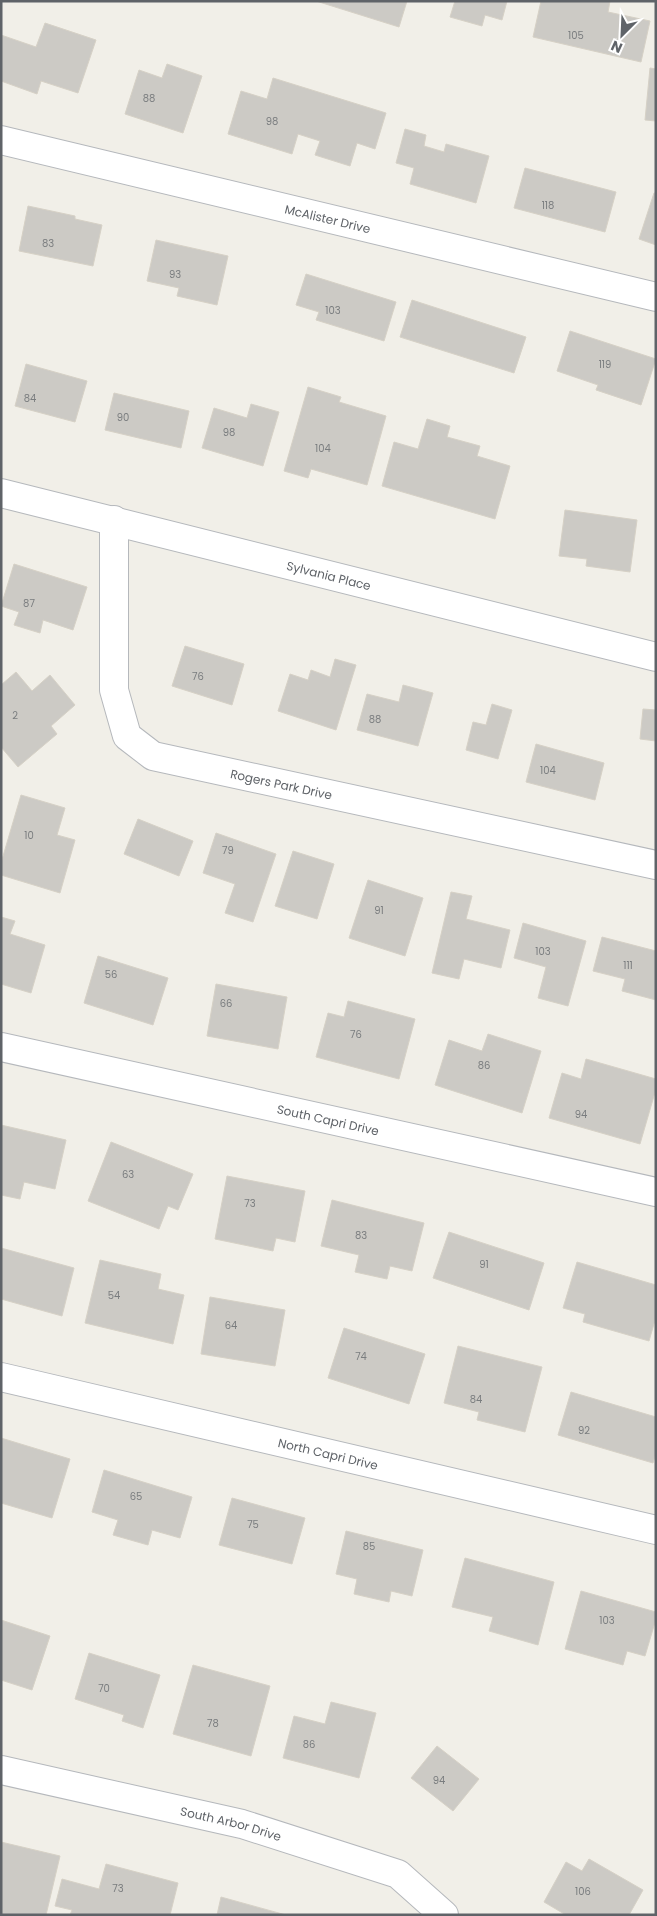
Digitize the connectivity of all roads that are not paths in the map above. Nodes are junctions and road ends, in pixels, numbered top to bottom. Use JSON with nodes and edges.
{"nodes":[{"id":1,"x":1,"y":140,"type":"edge"},
{"id":2,"x":656,"y":297,"type":"edge"},
{"id":3,"x":1,"y":493,"type":"edge"},
{"id":4,"x":114,"y":520,"type":"junction"},
{"id":5,"x":656,"y":657,"type":"edge"},
{"id":6,"x":656,"y":865,"type":"edge"},
{"id":7,"x":1,"y":1047,"type":"edge"},
{"id":8,"x":656,"y":1192,"type":"edge"},
{"id":9,"x":1,"y":1377,"type":"edge"},
{"id":10,"x":656,"y":1530,"type":"edge"},
{"id":11,"x":1,"y":1770,"type":"edge"},
{"id":12,"x":444,"y":1915,"type":"edge"}],
"edges":[{"from":1,"to":2,"type":"street","name":"McAlister Drive"},
{"from":3,"to":4,"type":"street","name":"Sylvania Place"},
{"from":4,"to":5,"type":"street","name":"Sylvania Place"},
{"from":4,"to":6,"type":"street","name":"Rogers Park Drive"},
{"from":7,"to":8,"type":"street","name":"South Capri Drive"},
{"from":9,"to":10,"type":"street","name":"North Capri Drive"},
{"from":11,"to":12,"type":"street","name":"South Arbor Drive"}]}
